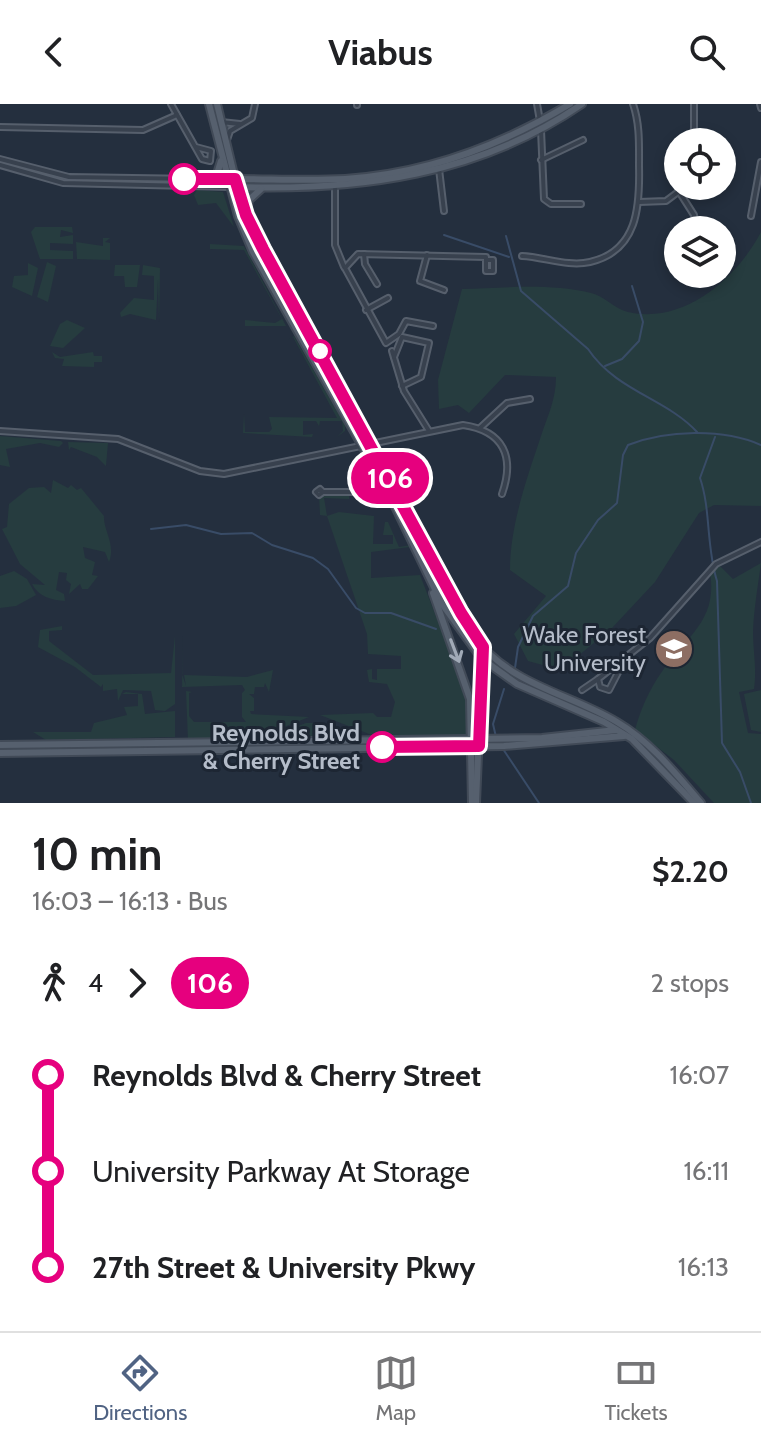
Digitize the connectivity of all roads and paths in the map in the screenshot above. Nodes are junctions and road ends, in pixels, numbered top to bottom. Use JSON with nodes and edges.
{"nodes":[{"id":1,"x":171,"y":104,"type":"edge"},
{"id":2,"x":209,"y":104,"type":"edge"},
{"id":3,"x":217,"y":104,"type":"edge"},
{"id":4,"x":255,"y":104,"type":"edge"},
{"id":5,"x":537,"y":104,"type":"edge"},
{"id":6,"x":570,"y":104,"type":"edge"},
{"id":7,"x":582,"y":104,"type":"edge"},
{"id":8,"x":633,"y":104,"type":"edge"},
{"id":9,"x":694,"y":104,"type":"edge"},
{"id":10,"x":177,"y":115,"type":"junction"},
{"id":11,"x":221,"y":122,"type":"junction"},
{"id":12,"x":242,"y":124,"type":"junction"},
{"id":13,"x":540,"y":125,"type":"junction"},
{"id":14,"x":0,"y":127,"type":"edge"},
{"id":15,"x":694,"y":128,"type":"edge"},
{"id":16,"x":583,"y":140,"type":"dead end"},
{"id":17,"x":196,"y":147,"type":"dead end"},
{"id":18,"x":227,"y":147,"type":"junction"},
{"id":19,"x":221,"y":153,"type":"junction"},
{"id":20,"x":541,"y":160,"type":"junction"},
{"id":21,"x":0,"y":162,"type":"edge"},
{"id":22,"x":761,"y":162,"type":"edge"},
{"id":23,"x":438,"y":166,"type":"junction"},
{"id":24,"x":198,"y":179,"type":"junction"},
{"id":25,"x":285,"y":180,"type":"junction"},
{"id":26,"x":232,"y":183,"type":"junction"},
{"id":27,"x":346,"y":183,"type":"junction"},
{"id":28,"x":335,"y":187,"type":"junction"},
{"id":29,"x":267,"y":188,"type":"junction"},
{"id":30,"x":284,"y":188,"type":"junction"},
{"id":31,"x":668,"y":200,"type":"edge"},
{"id":32,"x":639,"y":202,"type":"junction"},
{"id":33,"x":581,"y":204,"type":"dead end"},
{"id":34,"x":444,"y":211,"type":"dead end"},
{"id":35,"x":246,"y":215,"type":"junction"},
{"id":36,"x":751,"y":216,"type":"dead end"},
{"id":37,"x":364,"y":254,"type":"junction"},
{"id":38,"x":427,"y":255,"type":"junction"},
{"id":39,"x":267,"y":256,"type":"junction"},
{"id":40,"x":522,"y":256,"type":"dead end"},
{"id":41,"x":486,"y":259,"type":"dead end"},
{"id":42,"x":258,"y":261,"type":"junction"},
{"id":43,"x":345,"y":268,"type":"junction"},
{"id":44,"x":377,"y":284,"type":"dead end"},
{"id":45,"x":444,"y":290,"type":"dead end"},
{"id":46,"x":388,"y":298,"type":"dead end"},
{"id":47,"x":366,"y":310,"type":"junction"},
{"id":48,"x":433,"y":326,"type":"dead end"},
{"id":49,"x":317,"y":345,"type":"junction"},
{"id":50,"x":308,"y":350,"type":"junction"},
{"id":51,"x":392,"y":351,"type":"dead end"},
{"id":52,"x":394,"y":357,"type":"junction"},
{"id":53,"x":402,"y":386,"type":"junction"},
{"id":54,"x":530,"y":399,"type":"dead end"},
{"id":55,"x":480,"y":428,"type":"junction"},
{"id":56,"x":0,"y":431,"type":"edge"},
{"id":57,"x":429,"y":431,"type":"junction"},
{"id":58,"x":371,"y":443,"type":"junction"},
{"id":59,"x":360,"y":445,"type":"junction"},
{"id":60,"x":323,"y":492,"type":"dead end"},
{"id":61,"x":388,"y":492,"type":"junction"},
{"id":62,"x":502,"y":494,"type":"dead end"},
{"id":63,"x":761,"y":542,"type":"edge"},
{"id":64,"x":428,"y":578,"type":"junction"},
{"id":65,"x":483,"y":647,"type":"junction"},
{"id":66,"x":482,"y":659,"type":"junction"},
{"id":67,"x":624,"y":661,"type":"junction"},
{"id":68,"x":598,"y":679,"type":"junction"},
{"id":69,"x":582,"y":690,"type":"dead end"},
{"id":70,"x":618,"y":730,"type":"junction"},
{"id":71,"x":627,"y":736,"type":"junction"},
{"id":72,"x":476,"y":743,"type":"junction"},
{"id":73,"x":0,"y":745,"type":"edge"},
{"id":74,"x":647,"y":745,"type":"junction"},
{"id":75,"x":0,"y":753,"type":"edge"},
{"id":76,"x":474,"y":803,"type":"edge"},
{"id":77,"x":694,"y":803,"type":"edge"},
{"id":78,"x":701,"y":803,"type":"edge"}],
"edges":[{"from":1,"to":10,"type":"street"},
{"from":2,"to":19,"type":"main road"},
{"from":3,"to":11,"type":"main road"},
{"from":4,"to":12,"type":"street"},
{"from":5,"to":13,"type":"street"},
{"from":6,"to":13,"type":"main road"},
{"from":7,"to":13,"type":"main road"},
{"from":8,"to":32,"type":"street"},
{"from":9,"to":15,"type":"street"},
{"from":10,"to":14,"type":"street"},
{"from":10,"to":17,"type":"street"},
{"from":11,"to":12,"type":"street"},
{"from":11,"to":18,"type":"main road"},
{"from":12,"to":18,"type":"street"},
{"from":13,"to":20,"type":"street"},
{"from":13,"to":23,"type":"main road"},
{"from":16,"to":20,"type":"street"},
{"from":18,"to":26,"type":"main road"},
{"from":19,"to":24,"type":"main road"},
{"from":19,"to":26,"type":"main road"},
{"from":20,"to":33,"type":"street"},
{"from":21,"to":24,"type":"street"},
{"from":21,"to":26,"type":"street"},
{"from":22,"to":36,"type":"street"},
{"from":23,"to":27,"type":"main road"},
{"from":23,"to":34,"type":"street"},
{"from":24,"to":26,"type":"street"},
{"from":25,"to":26,"type":"main road"},
{"from":25,"to":27,"type":"main road"},
{"from":25,"to":30,"type":"main road"},
{"from":26,"to":29,"type":"main road"},
{"from":26,"to":35,"type":"main road"},
{"from":26,"to":42,"type":"main road"},
{"from":27,"to":28,"type":"main road"},
{"from":28,"to":30,"type":"main road"},
{"from":28,"to":43,"type":"street"},
{"from":29,"to":30,"type":"main road"},
{"from":29,"to":35,"type":"main road"},
{"from":31,"to":32,"type":"street"},
{"from":32,"to":40,"type":"street"},
{"from":35,"to":39,"type":"main road"},
{"from":37,"to":38,"type":"street"},
{"from":37,"to":43,"type":"street"},
{"from":37,"to":44,"type":"street"},
{"from":38,"to":41,"type":"street"},
{"from":38,"to":45,"type":"street"},
{"from":39,"to":42,"type":"main road"},
{"from":39,"to":49,"type":"main road"},
{"from":42,"to":50,"type":"main road"},
{"from":43,"to":47,"type":"street"},
{"from":46,"to":47,"type":"street"},
{"from":47,"to":48,"type":"street"},
{"from":49,"to":50,"type":"main road"},
{"from":49,"to":58,"type":"main road"},
{"from":50,"to":59,"type":"main road"},
{"from":51,"to":52,"type":"street"},
{"from":52,"to":53,"type":"street"},
{"from":52,"to":53,"type":"street"},
{"from":53,"to":57,"type":"street"},
{"from":54,"to":55,"type":"street"},
{"from":55,"to":57,"type":"street"},
{"from":55,"to":62,"type":"street"},
{"from":56,"to":59,"type":"street"},
{"from":57,"to":58,"type":"street"},
{"from":58,"to":59,"type":"street"},
{"from":58,"to":65,"type":"main road"},
{"from":59,"to":61,"type":"main road"},
{"from":60,"to":61,"type":"street"},
{"from":61,"to":64,"type":"main road"},
{"from":63,"to":67,"type":"street"},
{"from":64,"to":66,"type":"main road"},
{"from":64,"to":72,"type":"main road","one_way":true},
{"from":65,"to":66,"type":"main road"},
{"from":65,"to":74,"type":"main road"},
{"from":66,"to":70,"type":"main road"},
{"from":66,"to":72,"type":"main road"},
{"from":67,"to":68,"type":"street"},
{"from":67,"to":68,"type":"street"},
{"from":68,"to":69,"type":"street"},
{"from":70,"to":71,"type":"main road"},
{"from":70,"to":72,"type":"main road"},
{"from":70,"to":74,"type":"main road"},
{"from":71,"to":72,"type":"main road"},
{"from":71,"to":77,"type":"main road"},
{"from":72,"to":73,"type":"main road"},
{"from":72,"to":75,"type":"main road"},
{"from":72,"to":76,"type":"main road"},
{"from":74,"to":78,"type":"main road"}]}
